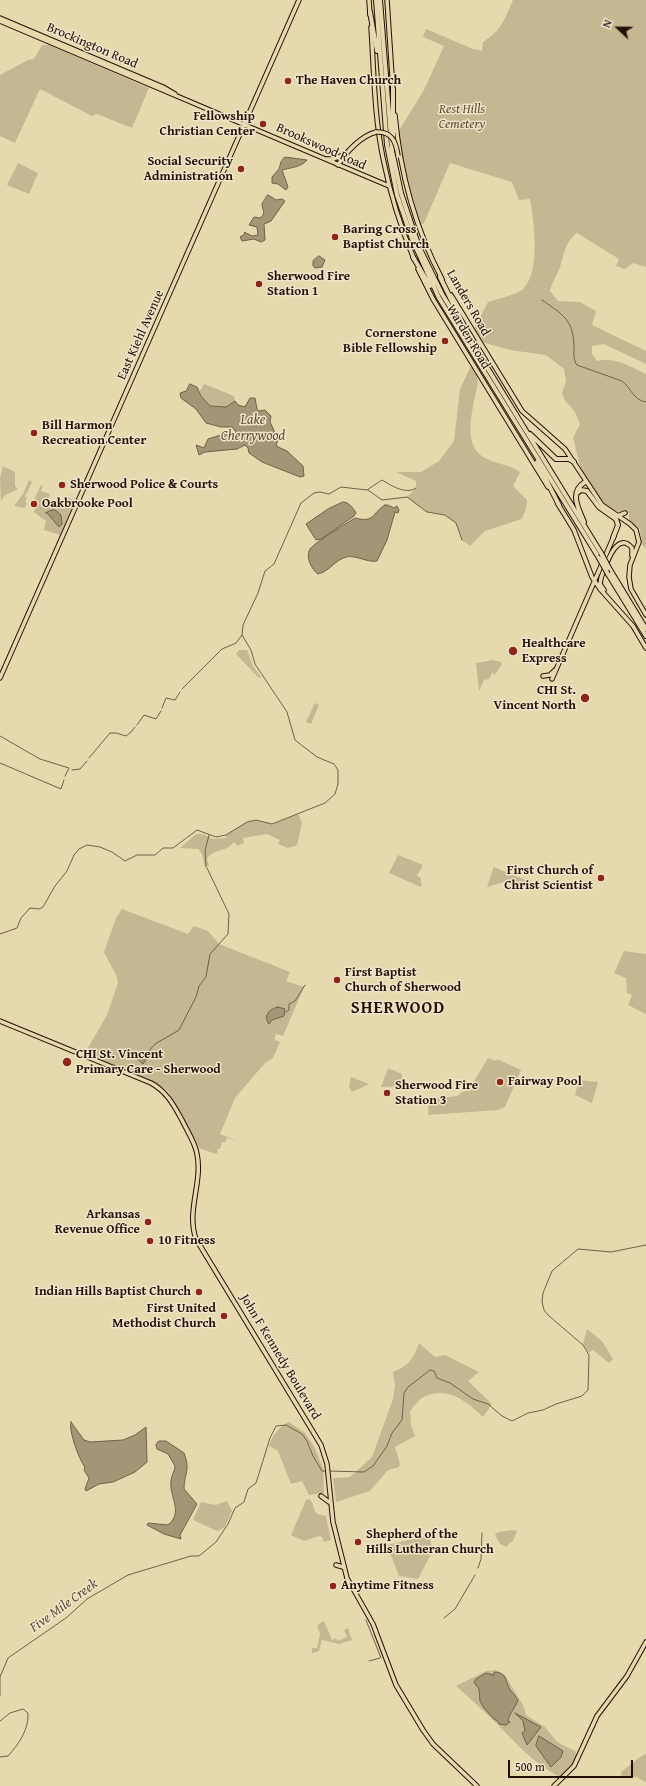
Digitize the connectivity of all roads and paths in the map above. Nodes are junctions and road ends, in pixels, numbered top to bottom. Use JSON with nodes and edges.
{"nodes":[{"id":1,"x":300,"y":0,"type":"edge"},
{"id":2,"x":369,"y":0,"type":"edge"},
{"id":3,"x":376,"y":0,"type":"edge"},
{"id":4,"x":380,"y":0,"type":"edge"},
{"id":5,"x":387,"y":0,"type":"edge"},
{"id":6,"x":370,"y":12,"type":"junction"},
{"id":7,"x":0,"y":18,"type":"edge"},
{"id":8,"x":0,"y":21,"type":"edge"},
{"id":9,"x":380,"y":76,"type":"junction"},
{"id":10,"x":393,"y":89,"type":"junction"},
{"id":11,"x":175,"y":94,"type":"junction"},
{"id":12,"x":245,"y":124,"type":"junction"},
{"id":13,"x":392,"y":150,"type":"junction"},
{"id":14,"x":347,"y":153,"type":"junction"},
{"id":15,"x":321,"y":158,"type":"junction"},
{"id":16,"x":338,"y":165,"type":"junction"},
{"id":17,"x":389,"y":186,"type":"junction"},
{"id":18,"x":422,"y":235,"type":"junction"},
{"id":19,"x":413,"y":257,"type":"junction"},
{"id":20,"x":440,"y":277,"type":"junction"},
{"id":21,"x":439,"y":298,"type":"junction"},
{"id":22,"x":470,"y":339,"type":"junction"},
{"id":23,"x":523,"y":426,"type":"junction"},
{"id":24,"x":528,"y":442,"type":"junction"},
{"id":25,"x":574,"y":462,"type":"junction"},
{"id":26,"x":585,"y":482,"type":"junction"},
{"id":27,"x":576,"y":493,"type":"junction"},
{"id":28,"x":559,"y":505,"type":"junction"},
{"id":29,"x":625,"y":513,"type":"dead end"},
{"id":30,"x":617,"y":516,"type":"junction"},
{"id":31,"x":622,"y":519,"type":"junction"},
{"id":32,"x":588,"y":532,"type":"junction"},
{"id":33,"x":614,"y":538,"type":"junction"},
{"id":34,"x":631,"y":561,"type":"junction"},
{"id":35,"x":589,"y":570,"type":"junction"},
{"id":36,"x":598,"y":575,"type":"junction"},
{"id":37,"x":595,"y":582,"type":"junction"},
{"id":38,"x":601,"y":591,"type":"junction"},
{"id":39,"x":589,"y":594,"type":"junction"},
{"id":40,"x":620,"y":612,"type":"junction"},
{"id":41,"x":646,"y":615,"type":"edge"},
{"id":42,"x":646,"y":629,"type":"edge"},
{"id":43,"x":646,"y":636,"type":"edge"},
{"id":44,"x":646,"y":648,"type":"edge"},
{"id":45,"x":557,"y":668,"type":"junction"},
{"id":46,"x":543,"y":676,"type":"dead end"},
{"id":47,"x":0,"y":678,"type":"edge"},
{"id":48,"x":552,"y":679,"type":"dead end"},
{"id":49,"x":0,"y":1021,"type":"edge"},
{"id":50,"x":321,"y":1496,"type":"dead end"},
{"id":51,"x":330,"y":1504,"type":"junction"},
{"id":52,"x":336,"y":1565,"type":"dead end"},
{"id":53,"x":344,"y":1567,"type":"junction"},
{"id":54,"x":646,"y":1642,"type":"edge"},
{"id":55,"x":477,"y":1786,"type":"edge"},
{"id":56,"x":554,"y":1786,"type":"edge"}],
"edges":[{"from":1,"to":12,"type":"main road","name":"East Kiehl Avenue"},
{"from":2,"to":6,"type":"main road","name":"Warden Road"},
{"from":3,"to":9,"type":"highway"},
{"from":4,"to":13,"type":"highway"},
{"from":5,"to":10,"type":"main road","name":"Landers Road"},
{"from":6,"to":9,"type":"highway"},
{"from":6,"to":17,"type":"main road","name":"Warden Road"},
{"from":7,"to":11,"type":"main road","name":"Brockington Road"},
{"from":8,"to":11,"type":"main road","name":"Brockington Road"},
{"from":9,"to":21,"type":"highway"},
{"from":10,"to":13,"type":"highway"},
{"from":10,"to":18,"type":"main road","name":"Landers Road"},
{"from":11,"to":12,"type":"main road","name":"Brockington Road"},
{"from":12,"to":15,"type":"main road","name":"Brookswood Road"},
{"from":12,"to":47,"type":"main road","name":"East Kiehl Avenue"},
{"from":13,"to":22,"type":"highway"},
{"from":14,"to":15,"type":"main road"},
{"from":14,"to":16,"type":"main road"},
{"from":14,"to":18,"type":"main road","bridge":true},
{"from":15,"to":16,"type":"main road","name":"Brookswood Road"},
{"from":16,"to":17,"type":"main road","name":"Brookswood Road"},
{"from":17,"to":19,"type":"main road","name":"Warden Road"},
{"from":18,"to":20,"type":"main road","name":"Landers Road"},
{"from":19,"to":21,"type":"highway"},
{"from":19,"to":28,"type":"main road","name":"Warden Road"},
{"from":20,"to":22,"type":"highway"},
{"from":20,"to":25,"type":"main road","name":"Landers Road"},
{"from":21,"to":24,"type":"highway"},
{"from":22,"to":23,"type":"highway"},
{"from":23,"to":25,"type":"highway"},
{"from":23,"to":32,"type":"highway"},
{"from":24,"to":28,"type":"highway"},
{"from":24,"to":43,"type":"highway","bridge":true},
{"from":25,"to":26,"type":"main road","name":"Landers Road"},
{"from":26,"to":27,"type":"highway"},
{"from":26,"to":30,"type":"main road","name":"Landers Road"},
{"from":27,"to":32,"type":"highway"},
{"from":27,"to":33,"type":"highway"},
{"from":28,"to":35,"type":"main road","name":"Warden Road"},
{"from":29,"to":30,"type":"main road"},
{"from":30,"to":31,"type":"main road","name":"Landers Road"},
{"from":31,"to":33,"type":"main road"},
{"from":31,"to":34,"type":"main road","name":"Landers Road"},
{"from":32,"to":42,"type":"highway","bridge":true},
{"from":33,"to":36,"type":"main road"},
{"from":34,"to":40,"type":"main road"},
{"from":34,"to":41,"type":"main road"},
{"from":35,"to":36,"type":"main road"},
{"from":35,"to":37,"type":"main road","name":"Warden Road"},
{"from":36,"to":37,"type":"main road"},
{"from":37,"to":38,"type":"main road","name":"Warden Road"},
{"from":37,"to":39,"type":"main road"},
{"from":38,"to":39,"type":"main road"},
{"from":38,"to":40,"type":"main road","name":"Warden Road"},
{"from":39,"to":45,"type":"main road"},
{"from":40,"to":44,"type":"main road","name":"Warden Road"},
{"from":45,"to":46,"type":"main road"},
{"from":45,"to":48,"type":"main road"},
{"from":49,"to":51,"type":"main road","name":"John F Kennedy Boulevard"},
{"from":50,"to":51,"type":"main road"},
{"from":51,"to":53,"type":"main road","name":"John F Kennedy Boulevard"},
{"from":52,"to":53,"type":"main road"},
{"from":53,"to":55,"type":"main road","name":"John F Kennedy Boulevard"},
{"from":54,"to":56,"type":"main road"}]}
